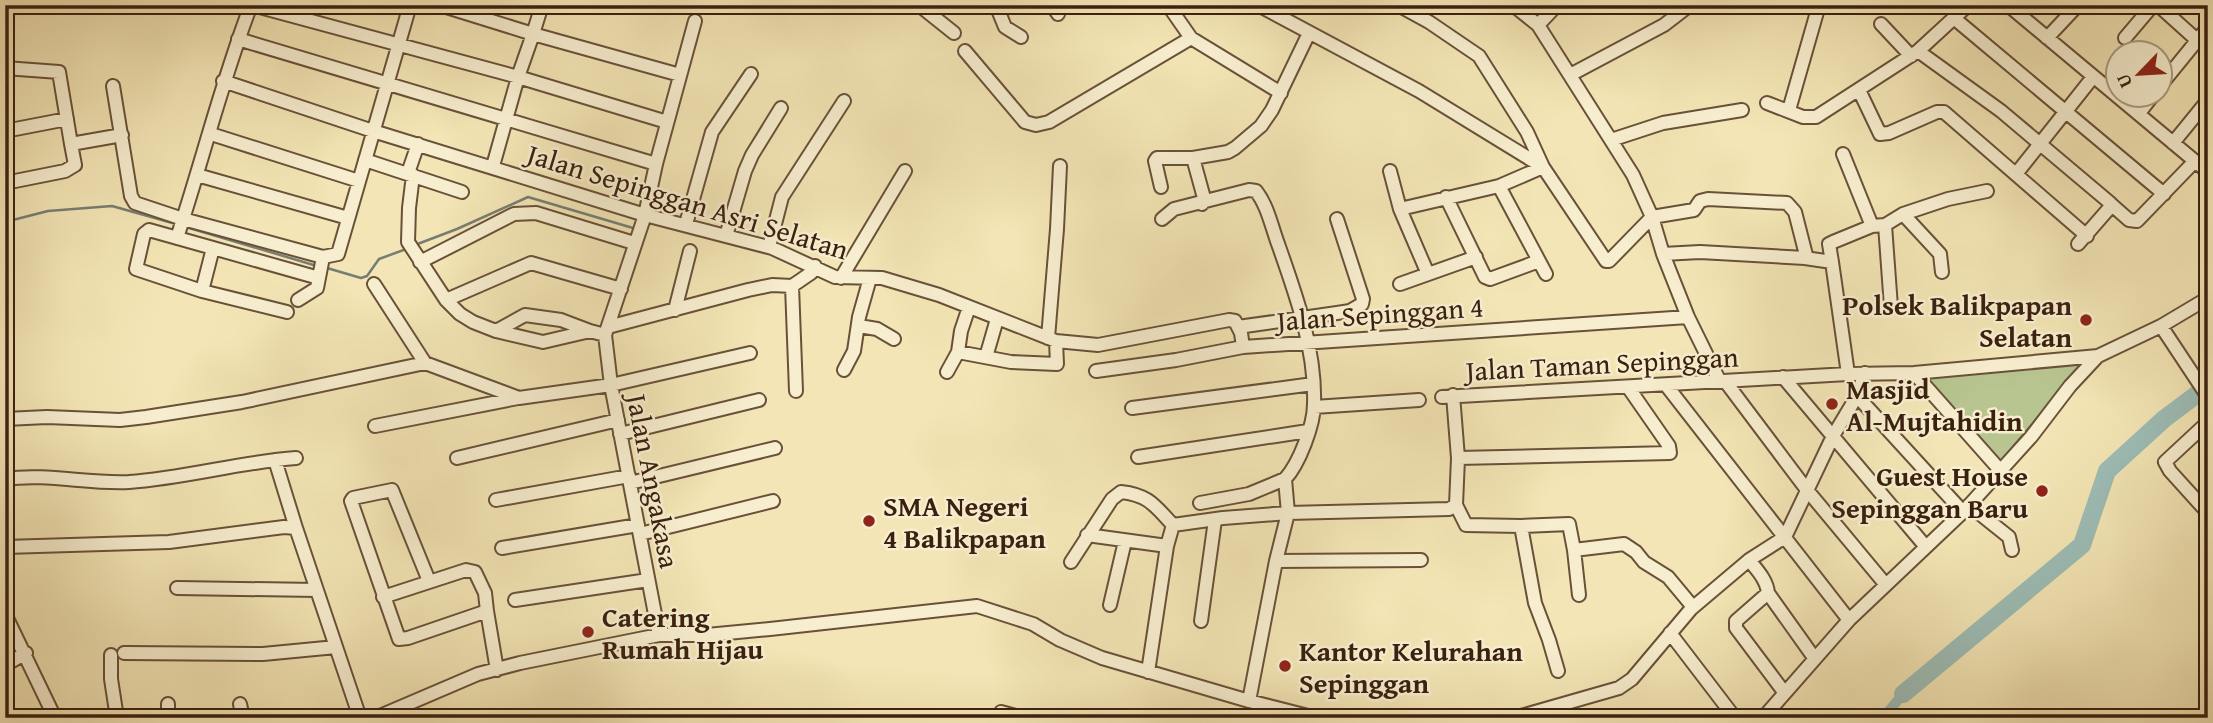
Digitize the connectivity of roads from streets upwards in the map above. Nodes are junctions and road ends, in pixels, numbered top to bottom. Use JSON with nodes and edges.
{"nodes":[{"id":1,"x":252,"y":5,"type":"edge"},
{"id":2,"x":410,"y":5,"type":"edge"},
{"id":3,"x":440,"y":5,"type":"edge"},
{"id":4,"x":542,"y":5,"type":"edge"},
{"id":5,"x":919,"y":5,"type":"edge"},
{"id":6,"x":996,"y":5,"type":"edge"},
{"id":7,"x":1168,"y":5,"type":"edge"},
{"id":8,"x":1258,"y":5,"type":"edge"},
{"id":9,"x":1398,"y":5,"type":"edge"},
{"id":10,"x":1513,"y":5,"type":"edge"},
{"id":11,"x":1557,"y":5,"type":"edge"},
{"id":12,"x":1690,"y":5,"type":"edge"},
{"id":13,"x":1819,"y":5,"type":"edge"},
{"id":14,"x":1968,"y":5,"type":"edge"},
{"id":15,"x":2008,"y":5,"type":"edge"},
{"id":16,"x":2078,"y":5,"type":"edge"},
{"id":17,"x":2156,"y":5,"type":"edge"},
{"id":18,"x":1955,"y":19,"type":"junction"},
{"id":19,"x":695,"y":21,"type":"dead end"},
{"id":20,"x":1881,"y":24,"type":"dead end"},
{"id":21,"x":1538,"y":25,"type":"junction"},
{"id":22,"x":2208,"y":27,"type":"edge"},
{"id":23,"x":954,"y":33,"type":"dead end"},
{"id":24,"x":1309,"y":33,"type":"junction"},
{"id":25,"x":533,"y":34,"type":"junction"},
{"id":26,"x":1021,"y":37,"type":"dead end"},
{"id":27,"x":1191,"y":38,"type":"junction"},
{"id":28,"x":2047,"y":38,"type":"junction"},
{"id":29,"x":2125,"y":38,"type":"dead end"},
{"id":30,"x":238,"y":39,"type":"junction"},
{"id":31,"x":2197,"y":41,"type":"junction"},
{"id":32,"x":399,"y":44,"type":"junction"},
{"id":33,"x":2208,"y":50,"type":"edge"},
{"id":34,"x":965,"y":51,"type":"dead end"},
{"id":35,"x":1915,"y":53,"type":"junction"},
{"id":36,"x":5,"y":68,"type":"edge"},
{"id":37,"x":2174,"y":70,"type":"edge"},
{"id":38,"x":751,"y":74,"type":"dead end"},
{"id":39,"x":680,"y":75,"type":"junction"},
{"id":40,"x":1570,"y":75,"type":"junction"},
{"id":41,"x":518,"y":77,"type":"junction"},
{"id":42,"x":2093,"y":77,"type":"junction"},
{"id":43,"x":223,"y":81,"type":"junction"},
{"id":44,"x":385,"y":84,"type":"junction"},
{"id":45,"x":113,"y":86,"type":"dead end"},
{"id":46,"x":1858,"y":90,"type":"junction"},
{"id":47,"x":1281,"y":93,"type":"junction"},
{"id":48,"x":2208,"y":100,"type":"edge"},
{"id":49,"x":844,"y":101,"type":"dead end"},
{"id":50,"x":1767,"y":103,"type":"dead end"},
{"id":51,"x":781,"y":108,"type":"dead end"},
{"id":52,"x":2143,"y":108,"type":"edge"},
{"id":53,"x":1742,"y":110,"type":"dead end"},
{"id":54,"x":1789,"y":110,"type":"junction"},
{"id":55,"x":2067,"y":111,"type":"junction"},
{"id":56,"x":2139,"y":113,"type":"junction"},
{"id":57,"x":67,"y":119,"type":"junction"},
{"id":58,"x":506,"y":121,"type":"junction"},
{"id":59,"x":667,"y":122,"type":"junction"},
{"id":60,"x":5,"y":131,"type":"edge"},
{"id":61,"x":373,"y":131,"type":"junction"},
{"id":62,"x":211,"y":134,"type":"junction"},
{"id":63,"x":121,"y":135,"type":"junction"},
{"id":64,"x":1611,"y":140,"type":"junction"},
{"id":65,"x":2173,"y":143,"type":"junction"},
{"id":66,"x":71,"y":144,"type":"junction"},
{"id":67,"x":418,"y":144,"type":"junction"},
{"id":68,"x":2041,"y":144,"type":"junction"},
{"id":69,"x":1843,"y":154,"type":"dead end"},
{"id":70,"x":1193,"y":158,"type":"junction"},
{"id":71,"x":365,"y":160,"type":"junction"},
{"id":72,"x":2195,"y":161,"type":"junction"},
{"id":73,"x":656,"y":164,"type":"junction"},
{"id":74,"x":493,"y":166,"type":"junction"},
{"id":75,"x":1060,"y":166,"type":"dead end"},
{"id":76,"x":1543,"y":167,"type":"junction"},
{"id":77,"x":905,"y":171,"type":"dead end"},
{"id":78,"x":1390,"y":171,"type":"dead end"},
{"id":79,"x":2208,"y":172,"type":"edge"},
{"id":80,"x":410,"y":174,"type":"junction"},
{"id":81,"x":2016,"y":174,"type":"junction"},
{"id":82,"x":197,"y":175,"type":"junction"},
{"id":83,"x":359,"y":181,"type":"junction"},
{"id":84,"x":5,"y":183,"type":"edge"},
{"id":85,"x":1499,"y":186,"type":"junction"},
{"id":86,"x":1161,"y":187,"type":"dead end"},
{"id":87,"x":1987,"y":191,"type":"dead end"},
{"id":88,"x":462,"y":192,"type":"dead end"},
{"id":89,"x":2164,"y":194,"type":"junction"},
{"id":90,"x":1446,"y":197,"type":"junction"},
{"id":91,"x":1202,"y":204,"type":"junction"},
{"id":92,"x":2112,"y":205,"type":"junction"},
{"id":93,"x":1399,"y":209,"type":"junction"},
{"id":94,"x":1903,"y":214,"type":"junction"},
{"id":95,"x":1651,"y":217,"type":"junction"},
{"id":96,"x":348,"y":218,"type":"junction"},
{"id":97,"x":644,"y":218,"type":"junction"},
{"id":98,"x":183,"y":219,"type":"junction"},
{"id":99,"x":1162,"y":219,"type":"dead end"},
{"id":100,"x":1337,"y":219,"type":"dead end"},
{"id":101,"x":686,"y":224,"type":"junction"},
{"id":102,"x":1879,"y":226,"type":"junction"},
{"id":103,"x":726,"y":236,"type":"junction"},
{"id":104,"x":178,"y":237,"type":"junction"},
{"id":105,"x":635,"y":242,"type":"junction"},
{"id":106,"x":769,"y":247,"type":"junction"},
{"id":107,"x":213,"y":248,"type":"junction"},
{"id":108,"x":690,"y":251,"type":"dead end"},
{"id":109,"x":1663,"y":254,"type":"junction"},
{"id":110,"x":323,"y":257,"type":"junction"},
{"id":111,"x":1476,"y":257,"type":"junction"},
{"id":112,"x":1805,"y":258,"type":"junction"},
{"id":113,"x":1539,"y":261,"type":"junction"},
{"id":114,"x":420,"y":262,"type":"junction"},
{"id":115,"x":1832,"y":262,"type":"junction"},
{"id":116,"x":813,"y":270,"type":"junction"},
{"id":117,"x":1942,"y":272,"type":"dead end"},
{"id":118,"x":1428,"y":274,"type":"junction"},
{"id":119,"x":1546,"y":274,"type":"dead end"},
{"id":120,"x":319,"y":278,"type":"junction"},
{"id":121,"x":841,"y":278,"type":"junction"},
{"id":122,"x":870,"y":278,"type":"junction"},
{"id":123,"x":374,"y":284,"type":"dead end"},
{"id":124,"x":1400,"y":284,"type":"dead end"},
{"id":125,"x":793,"y":286,"type":"junction"},
{"id":126,"x":621,"y":289,"type":"junction"},
{"id":127,"x":202,"y":291,"type":"junction"},
{"id":128,"x":2208,"y":298,"type":"edge"},
{"id":129,"x":298,"y":300,"type":"dead end"},
{"id":130,"x":446,"y":300,"type":"junction"},
{"id":131,"x":969,"y":307,"type":"junction"},
{"id":132,"x":1891,"y":307,"type":"dead end"},
{"id":133,"x":676,"y":310,"type":"junction"},
{"id":134,"x":287,"y":312,"type":"dead end"},
{"id":135,"x":1688,"y":317,"type":"junction"},
{"id":136,"x":1301,"y":318,"type":"junction"},
{"id":137,"x":997,"y":319,"type":"junction"},
{"id":138,"x":859,"y":322,"type":"junction"},
{"id":139,"x":2161,"y":326,"type":"junction"},
{"id":140,"x":1238,"y":327,"type":"junction"},
{"id":141,"x":496,"y":331,"type":"junction"},
{"id":142,"x":590,"y":331,"type":"junction"},
{"id":143,"x":607,"y":331,"type":"junction"},
{"id":144,"x":894,"y":338,"type":"dead end"},
{"id":145,"x":1052,"y":340,"type":"junction"},
{"id":146,"x":1307,"y":343,"type":"junction"},
{"id":147,"x":1098,"y":345,"type":"joint"},
{"id":148,"x":1243,"y":347,"type":"junction"},
{"id":149,"x":958,"y":352,"type":"junction"},
{"id":150,"x":750,"y":353,"type":"dead end"},
{"id":151,"x":2098,"y":356,"type":"junction"},
{"id":152,"x":986,"y":357,"type":"junction"},
{"id":153,"x":425,"y":363,"type":"junction"},
{"id":154,"x":844,"y":370,"type":"dead end"},
{"id":155,"x":1096,"y":371,"type":"dead end"},
{"id":156,"x":947,"y":372,"type":"dead end"},
{"id":157,"x":1865,"y":373,"type":"junction"},
{"id":158,"x":1914,"y":373,"type":"junction"},
{"id":159,"x":1848,"y":374,"type":"junction"},
{"id":160,"x":1783,"y":377,"type":"junction"},
{"id":161,"x":1722,"y":381,"type":"junction"},
{"id":162,"x":1313,"y":384,"type":"junction"},
{"id":163,"x":611,"y":385,"type":"junction"},
{"id":164,"x":1666,"y":385,"type":"junction"},
{"id":165,"x":1628,"y":387,"type":"junction"},
{"id":166,"x":796,"y":391,"type":"dead end"},
{"id":167,"x":1857,"y":396,"type":"junction"},
{"id":168,"x":2208,"y":397,"type":"edge"},
{"id":169,"x":519,"y":398,"type":"junction"},
{"id":170,"x":760,"y":400,"type":"dead end"},
{"id":171,"x":1419,"y":400,"type":"dead end"},
{"id":172,"x":1314,"y":407,"type":"junction"},
{"id":173,"x":1132,"y":408,"type":"dead end"},
{"id":174,"x":5,"y":419,"type":"edge"},
{"id":175,"x":618,"y":420,"type":"junction"},
{"id":176,"x":2208,"y":422,"type":"edge"},
{"id":177,"x":375,"y":426,"type":"dead end"},
{"id":178,"x":1308,"y":431,"type":"junction"},
{"id":179,"x":620,"y":434,"type":"junction"},
{"id":180,"x":1833,"y":436,"type":"junction"},
{"id":181,"x":775,"y":448,"type":"dead end"},
{"id":182,"x":1138,"y":457,"type":"dead end"},
{"id":183,"x":296,"y":458,"type":"dead end"},
{"id":184,"x":457,"y":458,"type":"dead end"},
{"id":185,"x":1458,"y":458,"type":"junction"},
{"id":186,"x":275,"y":460,"type":"junction"},
{"id":187,"x":1999,"y":469,"type":"junction"},
{"id":188,"x":5,"y":479,"type":"edge"},
{"id":189,"x":629,"y":479,"type":"junction"},
{"id":190,"x":1285,"y":481,"type":"junction"},
{"id":191,"x":1807,"y":490,"type":"junction"},
{"id":192,"x":496,"y":500,"type":"dead end"},
{"id":193,"x":773,"y":501,"type":"dead end"},
{"id":194,"x":1200,"y":503,"type":"dead end"},
{"id":195,"x":1456,"y":505,"type":"junction"},
{"id":196,"x":1288,"y":507,"type":"junction"},
{"id":197,"x":1966,"y":508,"type":"junction"},
{"id":198,"x":2208,"y":513,"type":"edge"},
{"id":199,"x":1215,"y":520,"type":"junction"},
{"id":200,"x":1173,"y":525,"type":"junction"},
{"id":201,"x":1521,"y":526,"type":"junction"},
{"id":202,"x":296,"y":528,"type":"junction"},
{"id":203,"x":639,"y":529,"type":"junction"},
{"id":204,"x":1087,"y":535,"type":"junction"},
{"id":205,"x":1784,"y":537,"type":"junction"},
{"id":206,"x":1125,"y":541,"type":"junction"},
{"id":207,"x":1167,"y":546,"type":"junction"},
{"id":208,"x":5,"y":547,"type":"edge"},
{"id":209,"x":1926,"y":547,"type":"junction"},
{"id":210,"x":502,"y":548,"type":"dead end"},
{"id":211,"x":2012,"y":550,"type":"dead end"},
{"id":212,"x":1574,"y":551,"type":"junction"},
{"id":213,"x":1421,"y":560,"type":"dead end"},
{"id":214,"x":1749,"y":560,"type":"junction"},
{"id":215,"x":1276,"y":561,"type":"junction"},
{"id":216,"x":1071,"y":562,"type":"dead end"},
{"id":217,"x":648,"y":580,"type":"junction"},
{"id":218,"x":429,"y":582,"type":"junction"},
{"id":219,"x":1886,"y":585,"type":"junction"},
{"id":220,"x":177,"y":589,"type":"dead end"},
{"id":221,"x":317,"y":590,"type":"junction"},
{"id":222,"x":1768,"y":593,"type":"junction"},
{"id":223,"x":1579,"y":595,"type":"dead end"},
{"id":224,"x":383,"y":597,"type":"junction"},
{"id":225,"x":515,"y":600,"type":"dead end"},
{"id":226,"x":1111,"y":605,"type":"dead end"},
{"id":227,"x":1693,"y":607,"type":"junction"},
{"id":228,"x":487,"y":611,"type":"junction"},
{"id":229,"x":5,"y":614,"type":"edge"},
{"id":230,"x":1849,"y":620,"type":"junction"},
{"id":231,"x":1201,"y":621,"type":"dead end"},
{"id":232,"x":1670,"y":633,"type":"junction"},
{"id":233,"x":659,"y":635,"type":"junction"},
{"id":234,"x":336,"y":647,"type":"junction"},
{"id":235,"x":26,"y":653,"type":"junction"},
{"id":236,"x":1815,"y":659,"type":"junction"},
{"id":237,"x":5,"y":665,"type":"edge"},
{"id":238,"x":496,"y":670,"type":"junction"},
{"id":239,"x":1558,"y":671,"type":"dead end"},
{"id":240,"x":1148,"y":672,"type":"junction"},
{"id":241,"x":1784,"y":692,"type":"junction"},
{"id":242,"x":1249,"y":701,"type":"junction"},
{"id":243,"x":168,"y":704,"type":"dead end"},
{"id":244,"x":240,"y":704,"type":"dead end"},
{"id":245,"x":55,"y":718,"type":"edge"},
{"id":246,"x":117,"y":718,"type":"edge"},
{"id":247,"x":168,"y":718,"type":"edge"},
{"id":248,"x":243,"y":718,"type":"edge"},
{"id":249,"x":360,"y":718,"type":"edge"},
{"id":250,"x":374,"y":718,"type":"edge"},
{"id":251,"x":998,"y":718,"type":"edge"},
{"id":252,"x":1023,"y":718,"type":"edge"},
{"id":253,"x":1316,"y":718,"type":"edge"},
{"id":254,"x":1514,"y":718,"type":"edge"},
{"id":255,"x":1735,"y":718,"type":"edge"},
{"id":256,"x":1763,"y":718,"type":"edge"}],
"edges":[{"from":1,"to":30,"type":"street"},
{"from":1,"to":32,"type":"street"},
{"from":2,"to":32,"type":"street"},
{"from":3,"to":25,"type":"street"},
{"from":4,"to":25,"type":"street"},
{"from":5,"to":23,"type":"street"},
{"from":6,"to":26,"type":"street"},
{"from":7,"to":27,"type":"street"},
{"from":8,"to":24,"type":"street"},
{"from":9,"to":76,"type":"street"},
{"from":10,"to":21,"type":"street"},
{"from":11,"to":21,"type":"street"},
{"from":12,"to":40,"type":"street"},
{"from":13,"to":54,"type":"street"},
{"from":14,"to":18,"type":"street"},
{"from":15,"to":28,"type":"street"},
{"from":16,"to":28,"type":"street"},
{"from":17,"to":29,"type":"street"},
{"from":17,"to":31,"type":"street"},
{"from":18,"to":35,"type":"street"},
{"from":18,"to":55,"type":"street"},
{"from":19,"to":39,"type":"street"},
{"from":20,"to":35,"type":"street"},
{"from":21,"to":40,"type":"street"},
{"from":22,"to":31,"type":"street"},
{"from":24,"to":47,"type":"street"},
{"from":24,"to":76,"type":"street"},
{"from":25,"to":39,"type":"street"},
{"from":25,"to":41,"type":"street"},
{"from":27,"to":34,"type":"street"},
{"from":27,"to":47,"type":"street"},
{"from":28,"to":42,"type":"street"},
{"from":30,"to":43,"type":"street"},
{"from":30,"to":44,"type":"street"},
{"from":31,"to":33,"type":"street"},
{"from":31,"to":37,"type":"street"},
{"from":32,"to":41,"type":"street"},
{"from":32,"to":44,"type":"street"},
{"from":35,"to":46,"type":"street"},
{"from":35,"to":68,"type":"street"},
{"from":36,"to":57,"type":"street"},
{"from":38,"to":101,"type":"street"},
{"from":39,"to":59,"type":"street"},
{"from":40,"to":64,"type":"street"},
{"from":41,"to":58,"type":"street"},
{"from":41,"to":59,"type":"street"},
{"from":42,"to":55,"type":"street"},
{"from":42,"to":56,"type":"street"},
{"from":43,"to":61,"type":"street","name":"Jalan Sepinggan Asri Selatan"},
{"from":43,"to":62,"type":"street"},
{"from":44,"to":58,"type":"street"},
{"from":44,"to":61,"type":"street"},
{"from":45,"to":63,"type":"street"},
{"from":46,"to":54,"type":"street"},
{"from":46,"to":81,"type":"street"},
{"from":47,"to":70,"type":"street"},
{"from":48,"to":65,"type":"street"},
{"from":49,"to":106,"type":"street"},
{"from":50,"to":54,"type":"street"},
{"from":51,"to":103,"type":"street"},
{"from":52,"to":56,"type":"street"},
{"from":53,"to":64,"type":"street"},
{"from":55,"to":68,"type":"street"},
{"from":55,"to":89,"type":"street"},
{"from":56,"to":65,"type":"street"},
{"from":57,"to":60,"type":"street"},
{"from":57,"to":66,"type":"street"},
{"from":58,"to":73,"type":"street"},
{"from":58,"to":74,"type":"street"},
{"from":59,"to":73,"type":"street"},
{"from":61,"to":67,"type":"street","name":"Jalan Sepinggan Asri Selatan"},
{"from":61,"to":71,"type":"street"},
{"from":62,"to":82,"type":"street"},
{"from":62,"to":83,"type":"street"},
{"from":63,"to":66,"type":"street"},
{"from":63,"to":98,"type":"street"},
{"from":64,"to":95,"type":"street"},
{"from":65,"to":72,"type":"street"},
{"from":66,"to":84,"type":"street"},
{"from":67,"to":74,"type":"street","name":"Jalan Sepinggan Asri Selatan"},
{"from":67,"to":80,"type":"street"},
{"from":68,"to":81,"type":"street"},
{"from":68,"to":92,"type":"street"},
{"from":69,"to":102,"type":"street"},
{"from":70,"to":86,"type":"street"},
{"from":70,"to":91,"type":"street"},
{"from":71,"to":80,"type":"street"},
{"from":71,"to":83,"type":"street"},
{"from":72,"to":79,"type":"street"},
{"from":72,"to":89,"type":"street"},
{"from":73,"to":97,"type":"street"},
{"from":74,"to":97,"type":"street","name":"Jalan Sepinggan Asri Selatan"},
{"from":75,"to":145,"type":"street"},
{"from":76,"to":85,"type":"street"},
{"from":76,"to":95,"type":"street"},
{"from":77,"to":121,"type":"street"},
{"from":78,"to":93,"type":"street"},
{"from":80,"to":88,"type":"street"},
{"from":80,"to":114,"type":"street"},
{"from":81,"to":92,"type":"street"},
{"from":82,"to":96,"type":"street"},
{"from":82,"to":98,"type":"street"},
{"from":83,"to":96,"type":"street"},
{"from":85,"to":90,"type":"street"},
{"from":85,"to":113,"type":"street"},
{"from":87,"to":94,"type":"street"},
{"from":89,"to":92,"type":"street"},
{"from":90,"to":93,"type":"street"},
{"from":90,"to":111,"type":"street"},
{"from":91,"to":99,"type":"street"},
{"from":91,"to":136,"type":"street"},
{"from":93,"to":118,"type":"street"},
{"from":94,"to":102,"type":"street"},
{"from":94,"to":117,"type":"street"},
{"from":95,"to":109,"type":"street"},
{"from":95,"to":112,"type":"street"},
{"from":96,"to":110,"type":"street"},
{"from":97,"to":101,"type":"street","name":"Jalan Sepinggan Asri Selatan"},
{"from":97,"to":105,"type":"street"},
{"from":98,"to":104,"type":"street"},
{"from":98,"to":110,"type":"street"},
{"from":100,"to":136,"type":"street"},
{"from":101,"to":103,"type":"street","name":"Jalan Sepinggan Asri Selatan"},
{"from":102,"to":115,"type":"street"},
{"from":102,"to":132,"type":"street"},
{"from":103,"to":106,"type":"street","name":"Jalan Sepinggan Asri Selatan"},
{"from":104,"to":107,"type":"street"},
{"from":104,"to":127,"type":"street"},
{"from":105,"to":114,"type":"street"},
{"from":105,"to":126,"type":"street"},
{"from":106,"to":116,"type":"street","name":"Jalan Sepinggan Asri Selatan"},
{"from":107,"to":120,"type":"street"},
{"from":107,"to":127,"type":"street"},
{"from":108,"to":133,"type":"street"},
{"from":109,"to":112,"type":"street"},
{"from":109,"to":135,"type":"street"},
{"from":110,"to":120,"type":"street"},
{"from":111,"to":113,"type":"street"},
{"from":111,"to":118,"type":"street"},
{"from":112,"to":115,"type":"street"},
{"from":113,"to":119,"type":"street"},
{"from":114,"to":130,"type":"street"},
{"from":115,"to":159,"type":"street"},
{"from":116,"to":121,"type":"street","name":"Jalan Sepinggan Asri Selatan"},
{"from":116,"to":125,"type":"street"},
{"from":118,"to":124,"type":"street"},
{"from":120,"to":129,"type":"street"},
{"from":121,"to":122,"type":"street","name":"Jalan Sepinggan Asri Selatan"},
{"from":122,"to":131,"type":"street","name":"Jalan Sepinggan Asri Selatan"},
{"from":122,"to":138,"type":"street"},
{"from":123,"to":153,"type":"street"},
{"from":125,"to":133,"type":"street"},
{"from":125,"to":166,"type":"street"},
{"from":126,"to":130,"type":"street"},
{"from":126,"to":143,"type":"street"},
{"from":127,"to":134,"type":"street"},
{"from":128,"to":139,"type":"street"},
{"from":130,"to":141,"type":"street"},
{"from":131,"to":137,"type":"street","name":"Jalan Sepinggan Asri Selatan"},
{"from":131,"to":149,"type":"street"},
{"from":133,"to":143,"type":"street"},
{"from":135,"to":146,"type":"street","name":"Jalan Sepinggan 4"},
{"from":135,"to":161,"type":"street"},
{"from":136,"to":140,"type":"street"},
{"from":136,"to":146,"type":"street"},
{"from":137,"to":145,"type":"street","name":"Jalan Sepinggan Asri Selatan"},
{"from":137,"to":152,"type":"street"},
{"from":138,"to":144,"type":"street"},
{"from":138,"to":154,"type":"street"},
{"from":139,"to":151,"type":"street"},
{"from":139,"to":168,"type":"street"},
{"from":140,"to":147,"type":"street","name":"Jalan Sepinggan 4"},
{"from":140,"to":148,"type":"street","name":"Jalan Sepinggan 4"},
{"from":141,"to":142,"type":"street"},
{"from":141,"to":142,"type":"street"},
{"from":142,"to":143,"type":"street"},
{"from":143,"to":163,"type":"street","name":"Jalan Angakasa"},
{"from":145,"to":147,"type":"street","name":"Jalan Sepinggan Asri Selatan"},
{"from":145,"to":152,"type":"street"},
{"from":146,"to":148,"type":"street","name":"Jalan Sepinggan 4"},
{"from":146,"to":162,"type":"street"},
{"from":148,"to":155,"type":"street"},
{"from":149,"to":152,"type":"street"},
{"from":149,"to":156,"type":"street"},
{"from":150,"to":163,"type":"street"},
{"from":151,"to":158,"type":"street","name":"Jalan Taman Sepinggan"},
{"from":151,"to":187,"type":"street"},
{"from":153,"to":169,"type":"street"},
{"from":153,"to":174,"type":"street"},
{"from":157,"to":158,"type":"street","name":"Jalan Taman Sepinggan"},
{"from":157,"to":159,"type":"street","name":"Jalan Taman Sepinggan"},
{"from":157,"to":167,"type":"street"},
{"from":158,"to":187,"type":"street"},
{"from":159,"to":160,"type":"street","name":"Jalan Taman Sepinggan"},
{"from":160,"to":161,"type":"street","name":"Jalan Taman Sepinggan"},
{"from":160,"to":180,"type":"street"},
{"from":161,"to":164,"type":"street","name":"Jalan Taman Sepinggan"},
{"from":161,"to":191,"type":"street"},
{"from":162,"to":172,"type":"street"},
{"from":162,"to":173,"type":"street"},
{"from":163,"to":169,"type":"street"},
{"from":163,"to":175,"type":"street","name":"Jalan Angakasa"},
{"from":164,"to":165,"type":"street","name":"Jalan Taman Sepinggan"},
{"from":164,"to":205,"type":"street"},
{"from":165,"to":185,"type":"street","name":"Jalan Taman Sepinggan"},
{"from":165,"to":185,"type":"street"},
{"from":167,"to":180,"type":"street"},
{"from":167,"to":197,"type":"street"},
{"from":169,"to":177,"type":"street"},
{"from":170,"to":179,"type":"street"},
{"from":171,"to":172,"type":"street"},
{"from":172,"to":178,"type":"street"},
{"from":175,"to":179,"type":"street","name":"Jalan Angakasa"},
{"from":175,"to":184,"type":"street"},
{"from":176,"to":198,"type":"street"},
{"from":178,"to":182,"type":"street"},
{"from":178,"to":190,"type":"street"},
{"from":179,"to":189,"type":"street","name":"Jalan Angakasa"},
{"from":180,"to":191,"type":"street"},
{"from":180,"to":209,"type":"street"},
{"from":181,"to":189,"type":"street"},
{"from":183,"to":186,"type":"street"},
{"from":185,"to":195,"type":"street","name":"Jalan Taman Sepinggan"},
{"from":186,"to":188,"type":"street"},
{"from":186,"to":202,"type":"street"},
{"from":187,"to":197,"type":"street"},
{"from":189,"to":192,"type":"street"},
{"from":189,"to":203,"type":"street","name":"Jalan Angakasa"},
{"from":190,"to":194,"type":"street"},
{"from":190,"to":196,"type":"street"},
{"from":191,"to":205,"type":"street"},
{"from":191,"to":219,"type":"street"},
{"from":193,"to":203,"type":"street"},
{"from":195,"to":196,"type":"street"},
{"from":195,"to":201,"type":"street"},
{"from":196,"to":199,"type":"street"},
{"from":196,"to":215,"type":"street"},
{"from":197,"to":209,"type":"street"},
{"from":197,"to":211,"type":"street"},
{"from":199,"to":200,"type":"street"},
{"from":199,"to":231,"type":"street"},
{"from":200,"to":204,"type":"street"},
{"from":200,"to":207,"type":"street"},
{"from":201,"to":212,"type":"street"},
{"from":201,"to":239,"type":"street"},
{"from":202,"to":208,"type":"street"},
{"from":202,"to":221,"type":"street"},
{"from":203,"to":210,"type":"street"},
{"from":203,"to":217,"type":"street","name":"Jalan Angakasa"},
{"from":204,"to":206,"type":"street"},
{"from":204,"to":216,"type":"street"},
{"from":205,"to":214,"type":"street"},
{"from":205,"to":230,"type":"street"},
{"from":206,"to":207,"type":"street"},
{"from":206,"to":226,"type":"street"},
{"from":207,"to":240,"type":"street"},
{"from":209,"to":219,"type":"street"},
{"from":212,"to":223,"type":"street"},
{"from":212,"to":227,"type":"street"},
{"from":213,"to":215,"type":"street"},
{"from":214,"to":222,"type":"street"},
{"from":214,"to":227,"type":"street"},
{"from":215,"to":242,"type":"street"},
{"from":217,"to":225,"type":"street"},
{"from":217,"to":233,"type":"street","name":"Jalan Angakasa"},
{"from":218,"to":224,"type":"street"},
{"from":218,"to":224,"type":"street"},
{"from":218,"to":228,"type":"street"},
{"from":219,"to":230,"type":"street"},
{"from":220,"to":221,"type":"street"},
{"from":221,"to":234,"type":"street"},
{"from":222,"to":236,"type":"street"},
{"from":222,"to":241,"type":"street"},
{"from":224,"to":228,"type":"street"},
{"from":227,"to":232,"type":"street"},
{"from":228,"to":238,"type":"street"},
{"from":229,"to":235,"type":"street"},
{"from":230,"to":236,"type":"street"},
{"from":232,"to":254,"type":"street"},
{"from":232,"to":255,"type":"street"},
{"from":233,"to":238,"type":"street"},
{"from":233,"to":240,"type":"street"},
{"from":234,"to":246,"type":"street"},
{"from":234,"to":249,"type":"street"},
{"from":235,"to":237,"type":"street"},
{"from":235,"to":245,"type":"street"},
{"from":236,"to":241,"type":"street"},
{"from":238,"to":250,"type":"street"},
{"from":240,"to":242,"type":"street"},
{"from":241,"to":256,"type":"street"},
{"from":242,"to":253,"type":"street"},
{"from":243,"to":247,"type":"street"},
{"from":244,"to":248,"type":"street"},
{"from":251,"to":252,"type":"street"}]}
